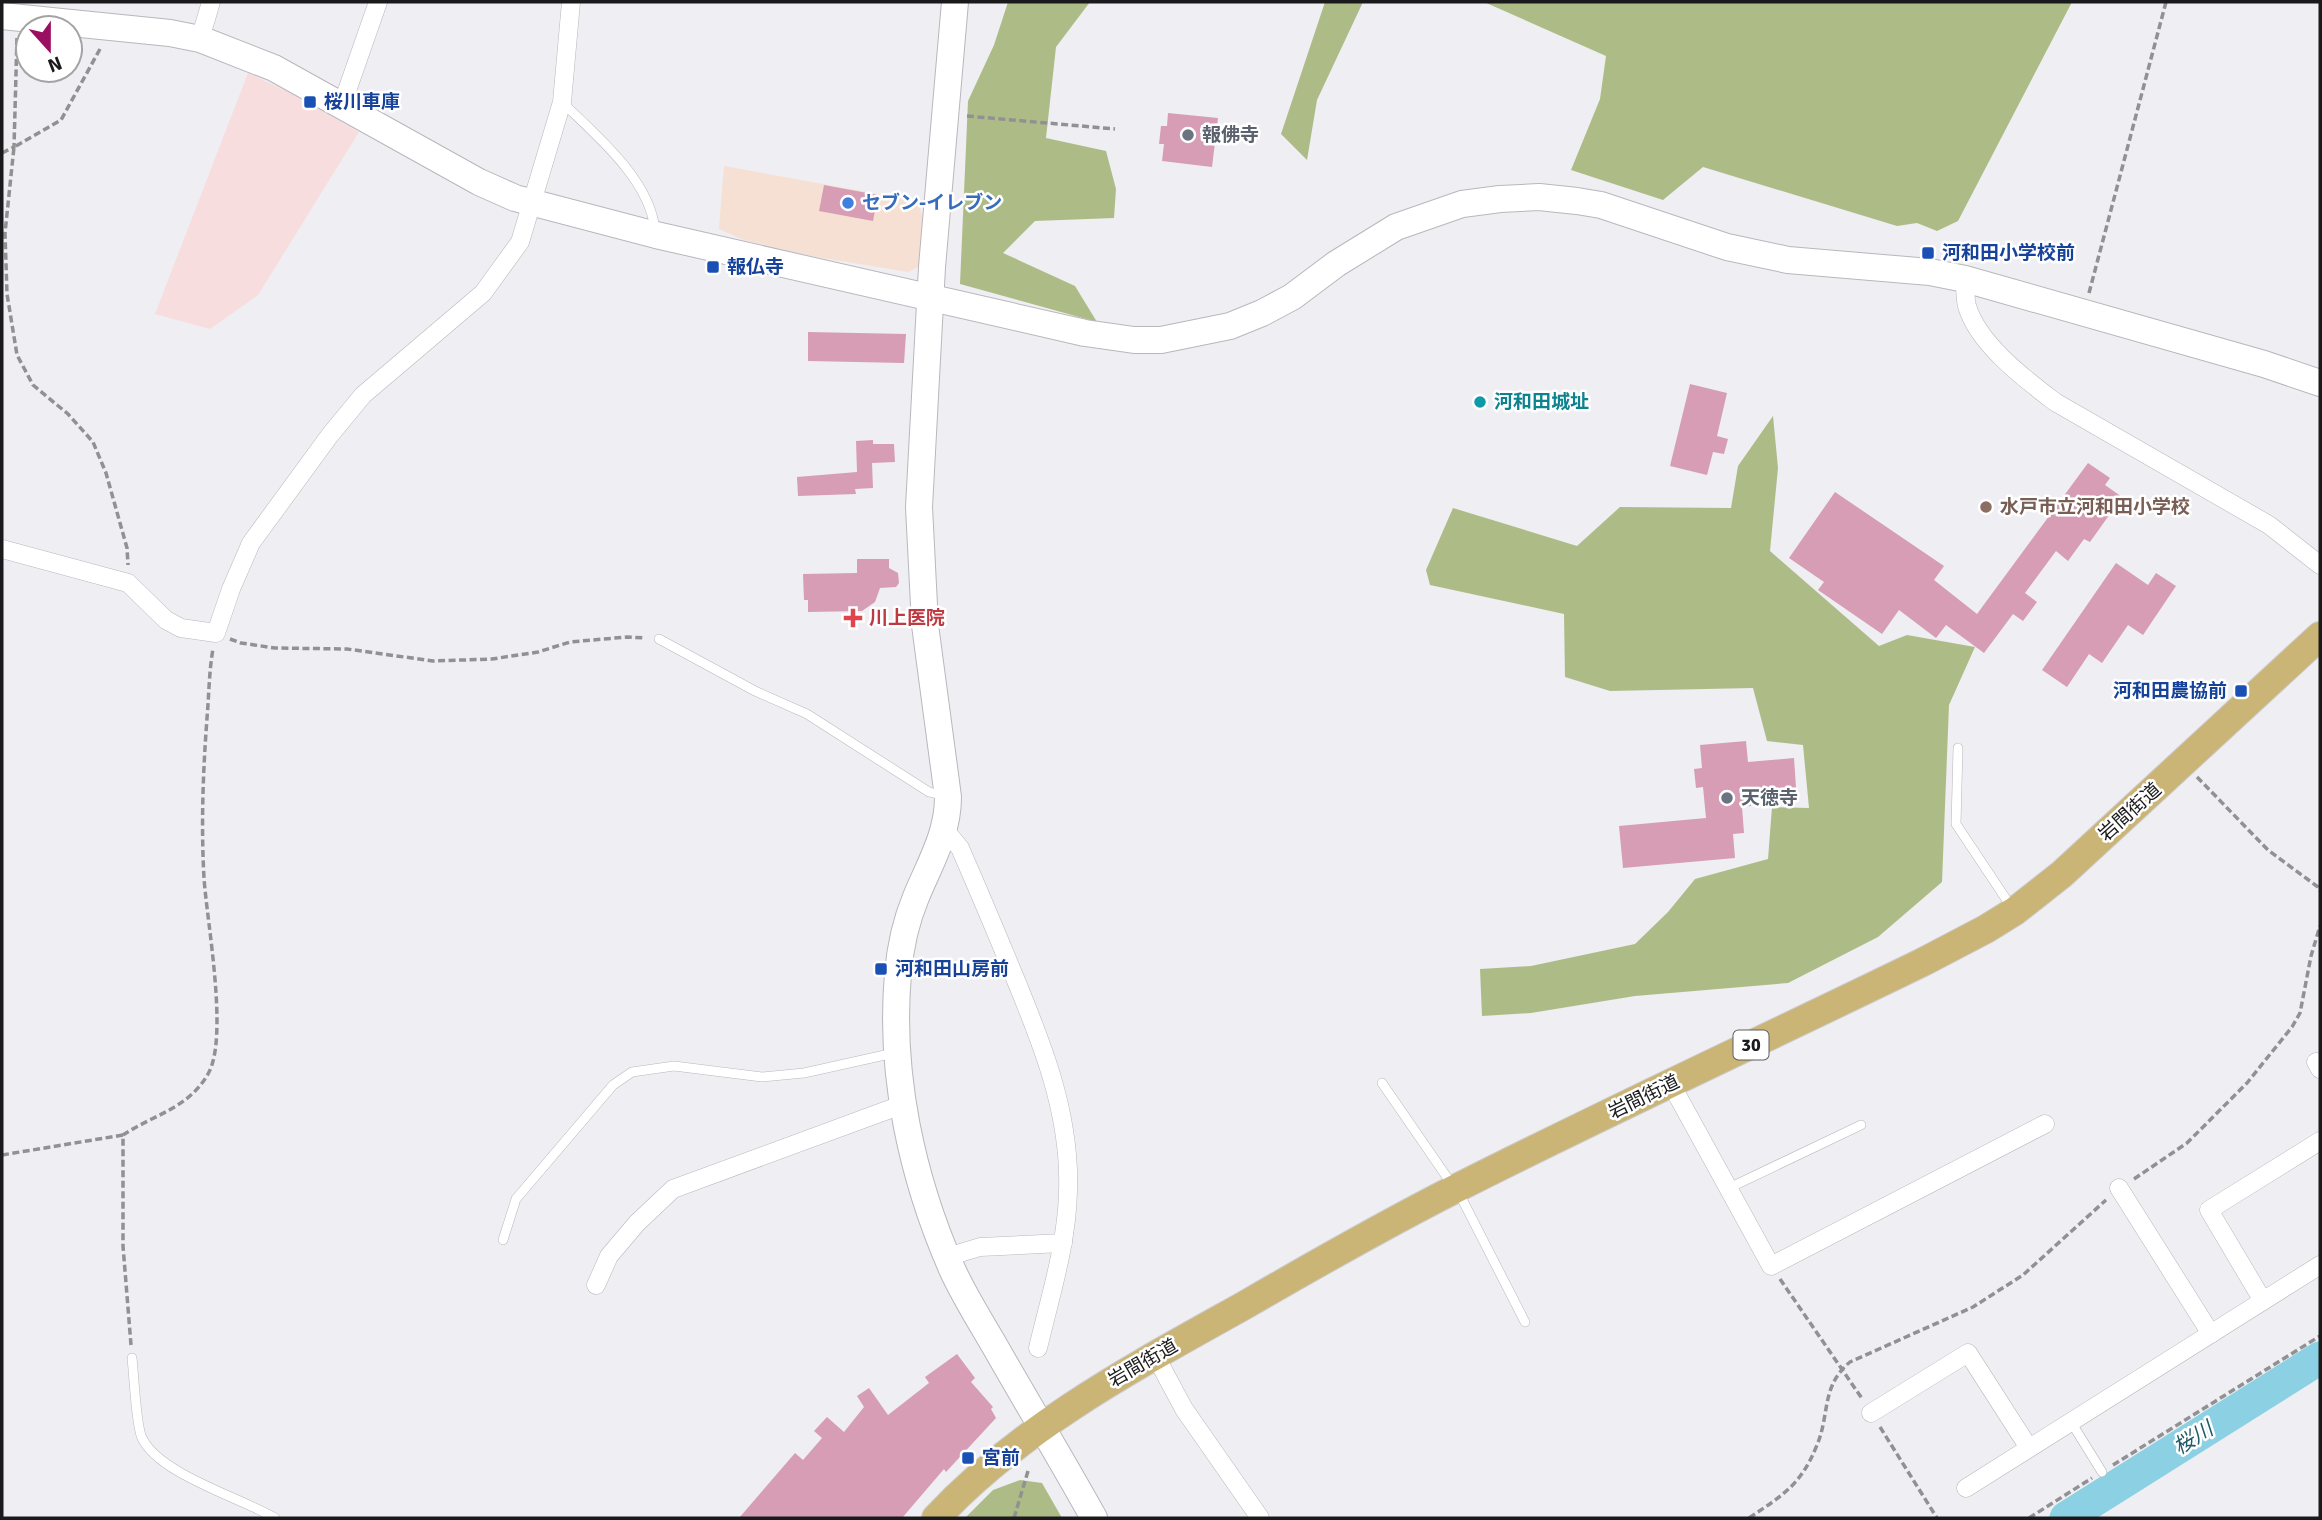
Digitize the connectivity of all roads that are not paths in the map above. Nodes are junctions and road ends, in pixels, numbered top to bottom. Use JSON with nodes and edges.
{"nodes":[{"id":1,"x":211,"y":2,"type":"edge"},
{"id":2,"x":378,"y":2,"type":"edge"},
{"id":3,"x":571,"y":2,"type":"edge"},
{"id":4,"x":955,"y":2,"type":"edge"},
{"id":5,"x":13,"y":12,"type":"edge"},
{"id":6,"x":200,"y":39,"type":"junction"},
{"id":7,"x":562,"y":102,"type":"junction"},
{"id":8,"x":342,"y":105,"type":"junction"},
{"id":9,"x":531,"y":203,"type":"junction"},
{"id":10,"x":656,"y":235,"type":"junction"},
{"id":11,"x":1965,"y":279,"type":"junction"},
{"id":12,"x":930,"y":297,"type":"junction"},
{"id":13,"x":2320,"y":383,"type":"edge"},
{"id":14,"x":2,"y":549,"type":"edge"},
{"id":15,"x":2320,"y":565,"type":"edge"},
{"id":16,"x":2320,"y":636,"type":"edge"},
{"id":17,"x":659,"y":639,"type":"road end"},
{"id":18,"x":1958,"y":748,"type":"dead end"},
{"id":19,"x":948,"y":797,"type":"junction"},
{"id":20,"x":945,"y":830,"type":"junction"},
{"id":21,"x":2015,"y":911,"type":"junction"},
{"id":22,"x":898,"y":1053,"type":"junction"},
{"id":23,"x":1382,"y":1083,"type":"dead end"},
{"id":24,"x":1671,"y":1084,"type":"junction"},
{"id":25,"x":904,"y":1104,"type":"junction"},
{"id":26,"x":2045,"y":1124,"type":"dead end"},
{"id":27,"x":1861,"y":1125,"type":"dead end"},
{"id":28,"x":2320,"y":1141,"type":"edge"},
{"id":29,"x":1729,"y":1188,"type":"junction"},
{"id":30,"x":2119,"y":1188,"type":"road end"},
{"id":31,"x":1455,"y":1189,"type":"junction"},
{"id":32,"x":503,"y":1240,"type":"dead end"},
{"id":33,"x":1063,"y":1243,"type":"junction"},
{"id":34,"x":947,"y":1257,"type":"junction"},
{"id":35,"x":2320,"y":1265,"type":"edge"},
{"id":36,"x":596,"y":1285,"type":"dead end"},
{"id":37,"x":2263,"y":1301,"type":"junction"},
{"id":38,"x":1525,"y":1322,"type":"dead end"},
{"id":39,"x":2211,"y":1334,"type":"junction"},
{"id":40,"x":1038,"y":1348,"type":"dead end"},
{"id":41,"x":1155,"y":1355,"type":"junction"},
{"id":42,"x":132,"y":1358,"type":"road end"},
{"id":43,"x":1871,"y":1413,"type":"road end"},
{"id":44,"x":2071,"y":1422,"type":"junction"},
{"id":45,"x":1042,"y":1427,"type":"junction"},
{"id":46,"x":2029,"y":1448,"type":"junction"},
{"id":47,"x":2102,"y":1472,"type":"road end"},
{"id":48,"x":1966,"y":1488,"type":"dead end"},
{"id":49,"x":275,"y":1518,"type":"edge"},
{"id":50,"x":936,"y":1518,"type":"edge"},
{"id":51,"x":1094,"y":1518,"type":"edge"},
{"id":52,"x":1260,"y":1518,"type":"edge"}],
"edges":[{"from":1,"to":6,"type":"street"},
{"from":2,"to":8,"type":"street"},
{"from":3,"to":7,"type":"street"},
{"from":4,"to":12,"type":"street"},
{"from":5,"to":6,"type":"street"},
{"from":6,"to":8,"type":"street"},
{"from":7,"to":9,"type":"street"},
{"from":7,"to":10,"type":"lane"},
{"from":8,"to":9,"type":"street"},
{"from":9,"to":10,"type":"street"},
{"from":9,"to":14,"type":"street"},
{"from":10,"to":12,"type":"street"},
{"from":11,"to":12,"type":"street"},
{"from":11,"to":13,"type":"street"},
{"from":11,"to":15,"type":"street"},
{"from":12,"to":19,"type":"street"},
{"from":16,"to":21,"type":"main road","name":"岩間街道","number":"30"},
{"from":17,"to":19,"type":"lane"},
{"from":18,"to":21,"type":"lane"},
{"from":19,"to":20,"type":"street"},
{"from":20,"to":22,"type":"street"},
{"from":20,"to":33,"type":"street"},
{"from":21,"to":24,"type":"main road","name":"岩間街道","number":"30"},
{"from":22,"to":25,"type":"street"},
{"from":22,"to":32,"type":"lane"},
{"from":23,"to":31,"type":"lane"},
{"from":24,"to":29,"type":"street"},
{"from":24,"to":31,"type":"main road","name":"岩間街道","number":"30"},
{"from":25,"to":34,"type":"street"},
{"from":25,"to":36,"type":"street"},
{"from":26,"to":29,"type":"street"},
{"from":27,"to":29,"type":"lane"},
{"from":28,"to":37,"type":"street"},
{"from":30,"to":39,"type":"street"},
{"from":31,"to":38,"type":"lane"},
{"from":31,"to":41,"type":"main road","name":"岩間街道","number":"30"},
{"from":33,"to":34,"type":"street"},
{"from":33,"to":40,"type":"street"},
{"from":34,"to":45,"type":"street"},
{"from":35,"to":37,"type":"street"},
{"from":37,"to":39,"type":"street"},
{"from":39,"to":44,"type":"street"},
{"from":41,"to":45,"type":"main road","name":"岩間街道","number":"30"},
{"from":41,"to":52,"type":"street"},
{"from":42,"to":49,"type":"lane"},
{"from":43,"to":46,"type":"street"},
{"from":44,"to":46,"type":"street"},
{"from":44,"to":47,"type":"lane"},
{"from":45,"to":50,"type":"main road","name":"岩間街道","number":"30"},
{"from":45,"to":51,"type":"street"},
{"from":46,"to":48,"type":"street"}]}
